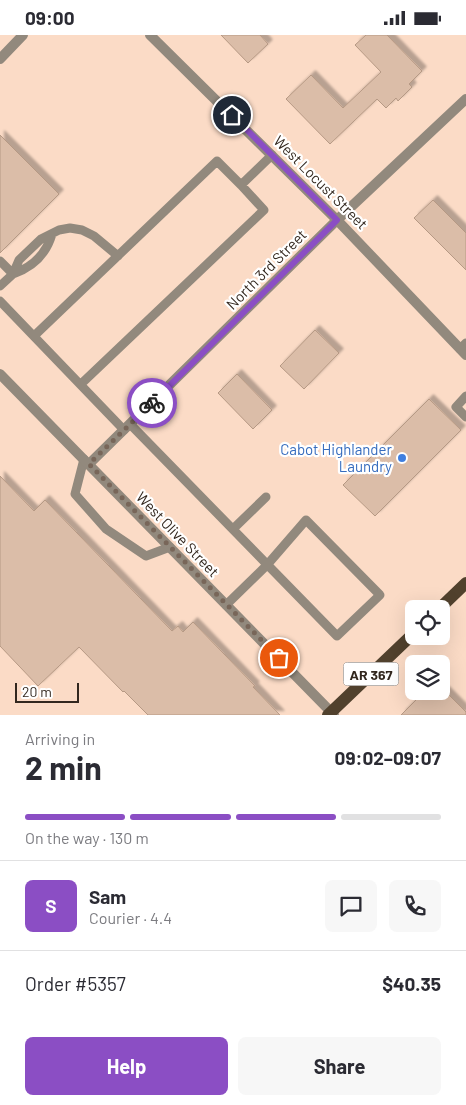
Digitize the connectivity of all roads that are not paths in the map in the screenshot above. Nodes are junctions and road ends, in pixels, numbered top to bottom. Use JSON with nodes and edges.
{"nodes":[{"id":1,"x":23,"y":35,"type":"edge"},
{"id":2,"x":150,"y":35,"type":"edge"},
{"id":3,"x":0,"y":59,"type":"edge"},
{"id":4,"x":466,"y":99,"type":"edge"},
{"id":5,"x":272,"y":155,"type":"junction"},
{"id":6,"x":240,"y":185,"type":"junction"},
{"id":7,"x":337,"y":220,"type":"junction"},
{"id":8,"x":118,"y":256,"type":"junction"},
{"id":9,"x":0,"y":261,"type":"edge"},
{"id":10,"x":13,"y":274,"type":"junction"},
{"id":11,"x":0,"y":287,"type":"edge"},
{"id":12,"x":0,"y":301,"type":"edge"},
{"id":13,"x":34,"y":336,"type":"junction"},
{"id":14,"x":464,"y":349,"type":"edge"},
{"id":15,"x":0,"y":374,"type":"edge"},
{"id":16,"x":81,"y":384,"type":"junction"},
{"id":17,"x":466,"y":396,"type":"edge"},
{"id":18,"x":466,"y":417,"type":"edge"},
{"id":19,"x":127,"y":427,"type":"junction"},
{"id":20,"x":86,"y":462,"type":"junction"},
{"id":21,"x":266,"y":497,"type":"dead end"},
{"id":22,"x":232,"y":529,"type":"junction"},
{"id":23,"x":170,"y":547,"type":"junction"},
{"id":24,"x":267,"y":565,"type":"junction"},
{"id":25,"x":466,"y":583,"type":"edge"},
{"id":26,"x":448,"y":600,"type":"edge"},
{"id":27,"x":226,"y":605,"type":"junction"},
{"id":28,"x":405,"y":642,"type":"edge"},
{"id":29,"x":331,"y":714,"type":"edge"}],
"edges":[{"from":1,"to":3,"type":"street"},
{"from":2,"to":5,"type":"street","name":"West Locust Street"},
{"from":4,"to":7,"type":"street","name":"North 3rd Street"},
{"from":5,"to":6,"type":"lane"},
{"from":5,"to":7,"type":"street","name":"West Locust Street"},
{"from":6,"to":8,"type":"lane"},
{"from":6,"to":16,"type":"lane"},
{"from":7,"to":14,"type":"street","name":"West Locust Street"},
{"from":7,"to":19,"type":"street","name":"North 3rd Street"},
{"from":8,"to":10,"type":"lane"},
{"from":8,"to":13,"type":"lane"},
{"from":9,"to":10,"type":"lane"},
{"from":10,"to":11,"type":"lane"},
{"from":12,"to":13,"type":"lane"},
{"from":13,"to":16,"type":"lane"},
{"from":15,"to":20,"type":"street","name":"West Olive Street"},
{"from":16,"to":19,"type":"lane"},
{"from":17,"to":18,"type":"lane"},
{"from":19,"to":20,"type":"street","name":"North 3rd Street"},
{"from":19,"to":22,"type":"lane"},
{"from":20,"to":23,"type":"street","name":"West Olive Street"},
{"from":20,"to":23,"type":"lane"},
{"from":21,"to":22,"type":"lane"},
{"from":22,"to":24,"type":"lane"},
{"from":23,"to":27,"type":"street","name":"West Olive Street"},
{"from":24,"to":24,"type":"lane"},
{"from":24,"to":27,"type":"lane"},
{"from":25,"to":26,"type":"main road"},
{"from":27,"to":29,"type":"street","name":"West Olive Street"},
{"from":28,"to":29,"type":"main road","number":"AR 367"}]}
